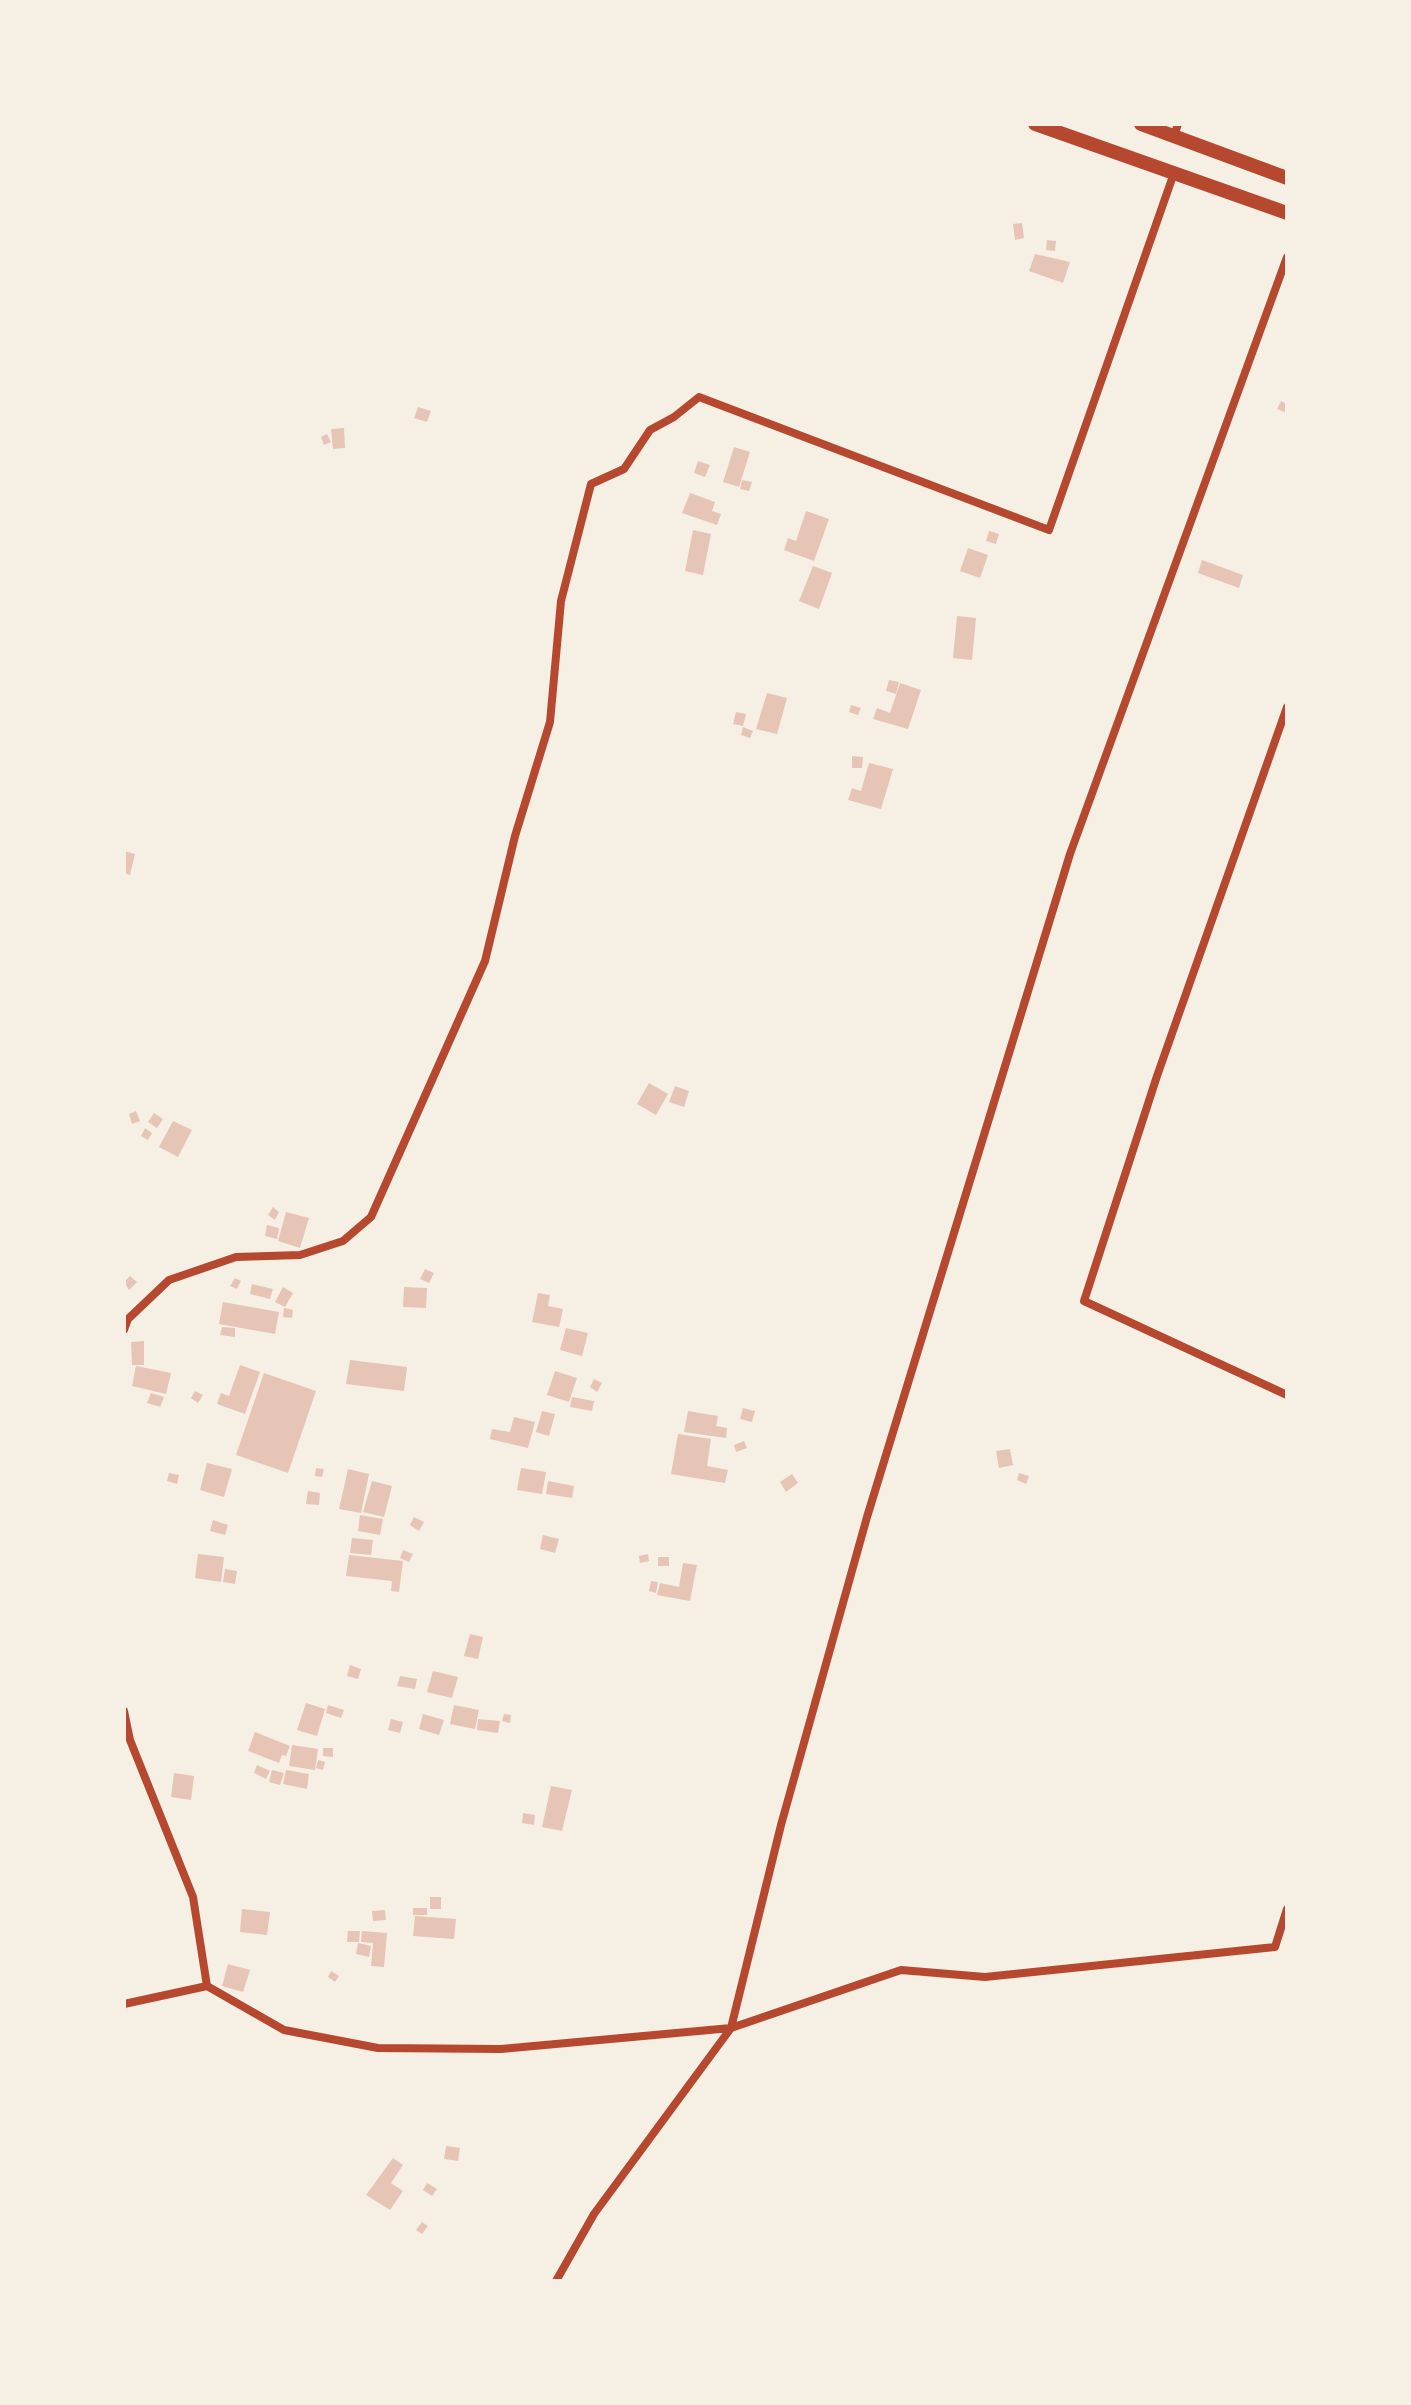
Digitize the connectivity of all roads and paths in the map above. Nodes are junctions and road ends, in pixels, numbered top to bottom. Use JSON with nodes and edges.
{"nodes":[{"id":1,"x":1035,"y":124,"type":"edge"},
{"id":2,"x":1141,"y":124,"type":"edge"},
{"id":3,"x":1176,"y":130,"type":"edge"},
{"id":4,"x":1174,"y":173,"type":"junction"},
{"id":5,"x":1287,"y":178,"type":"edge"},
{"id":6,"x":1287,"y":213,"type":"edge"},
{"id":7,"x":1287,"y":257,"type":"edge"},
{"id":8,"x":1287,"y":707,"type":"edge"},
{"id":9,"x":124,"y":1330,"type":"edge"},
{"id":10,"x":1287,"y":1395,"type":"edge"},
{"id":11,"x":124,"y":1711,"type":"edge"},
{"id":12,"x":1287,"y":1909,"type":"edge"},
{"id":13,"x":207,"y":1986,"type":"junction"},
{"id":14,"x":124,"y":2004,"type":"edge"},
{"id":15,"x":731,"y":2028,"type":"junction"},
{"id":16,"x":556,"y":2281,"type":"edge"}],
"edges":[{"from":1,"to":4,"type":"main road"},
{"from":2,"to":3,"type":"main road"},
{"from":3,"to":5,"type":"main road"},
{"from":4,"to":6,"type":"main road"},
{"from":4,"to":9,"type":"street"},
{"from":7,"to":15,"type":"street"},
{"from":8,"to":10,"type":"street"},
{"from":11,"to":13,"type":"street"},
{"from":12,"to":15,"type":"street"},
{"from":13,"to":14,"type":"street"},
{"from":13,"to":15,"type":"street"},
{"from":15,"to":16,"type":"street"}]}
